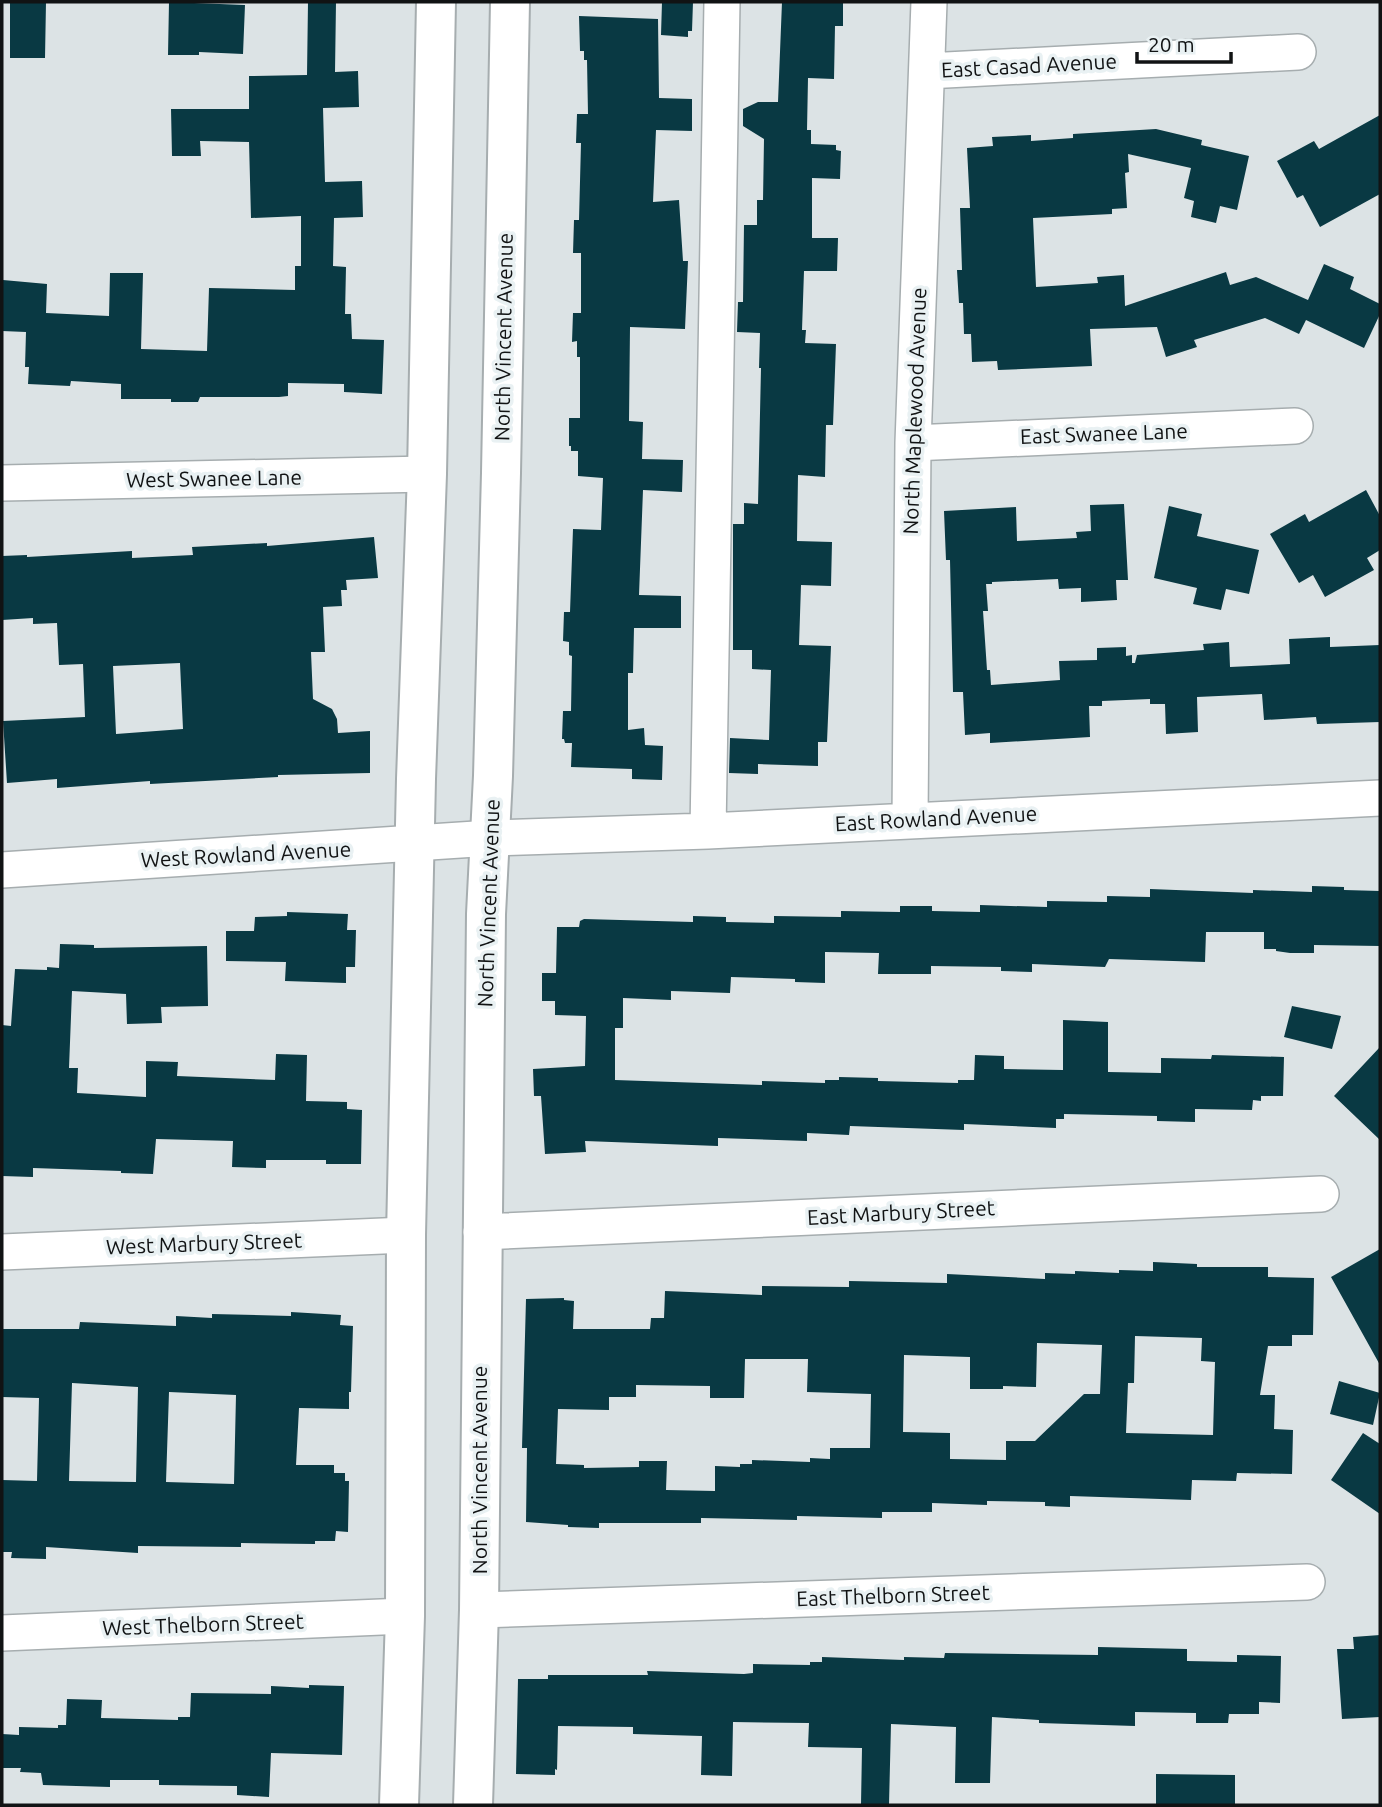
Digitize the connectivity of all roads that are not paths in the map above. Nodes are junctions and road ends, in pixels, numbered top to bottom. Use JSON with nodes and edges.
{"nodes":[{"id":1,"x":436,"y":2,"type":"edge"},
{"id":2,"x":510,"y":2,"type":"edge"},
{"id":3,"x":722,"y":2,"type":"edge"},
{"id":4,"x":929,"y":2,"type":"edge"},
{"id":5,"x":1298,"y":52,"type":"dead end"},
{"id":6,"x":927,"y":71,"type":"junction"},
{"id":7,"x":1295,"y":426,"type":"dead end"},
{"id":8,"x":913,"y":443,"type":"junction"},
{"id":9,"x":427,"y":474,"type":"junction"},
{"id":10,"x":2,"y":483,"type":"edge"},
{"id":11,"x":1380,"y":798,"type":"edge"},
{"id":12,"x":910,"y":821,"type":"junction"},
{"id":13,"x":708,"y":831,"type":"junction"},
{"id":14,"x":491,"y":838,"type":"junction"},
{"id":15,"x":415,"y":844,"type":"junction"},
{"id":16,"x":2,"y":870,"type":"edge"},
{"id":17,"x":1321,"y":1194,"type":"dead end"},
{"id":18,"x":481,"y":1232,"type":"junction"},
{"id":19,"x":406,"y":1235,"type":"junction"},
{"id":20,"x":2,"y":1252,"type":"edge"},
{"id":21,"x":1307,"y":1582,"type":"dead end"},
{"id":22,"x":479,"y":1610,"type":"junction"},
{"id":23,"x":405,"y":1616,"type":"junction"},
{"id":24,"x":2,"y":1633,"type":"edge"},
{"id":25,"x":399,"y":1805,"type":"edge"},
{"id":26,"x":473,"y":1805,"type":"edge"}],
"edges":[{"from":1,"to":9,"type":"main road"},
{"from":2,"to":14,"type":"main road","name":"North Vincent Avenue"},
{"from":3,"to":13,"type":"street"},
{"from":4,"to":6,"type":"street","name":"North Maplewood Avenue"},
{"from":5,"to":6,"type":"street","name":"East Casad Avenue"},
{"from":6,"to":8,"type":"street","name":"North Maplewood Avenue"},
{"from":7,"to":8,"type":"street","name":"East Swanee Lane"},
{"from":8,"to":12,"type":"street","name":"North Maplewood Avenue"},
{"from":9,"to":10,"type":"street","name":"West Swanee Lane"},
{"from":9,"to":15,"type":"main road"},
{"from":11,"to":12,"type":"street","name":"East Rowland Avenue"},
{"from":12,"to":13,"type":"street","name":"East Rowland Avenue"},
{"from":13,"to":14,"type":"street","name":"East Rowland Avenue"},
{"from":14,"to":15,"type":"street","name":"West Rowland Avenue"},
{"from":14,"to":18,"type":"main road","name":"North Vincent Avenue"},
{"from":15,"to":16,"type":"street","name":"West Rowland Avenue"},
{"from":15,"to":19,"type":"main road"},
{"from":17,"to":18,"type":"street","name":"East Marbury Street"},
{"from":18,"to":22,"type":"main road","name":"North Vincent Avenue"},
{"from":19,"to":20,"type":"street","name":"West Marbury Street"},
{"from":19,"to":23,"type":"main road"},
{"from":21,"to":22,"type":"street","name":"East Thelborn Street"},
{"from":22,"to":26,"type":"main road","name":"North Vincent Avenue"},
{"from":23,"to":24,"type":"street","name":"West Thelborn Street"},
{"from":23,"to":25,"type":"main road"}]}
